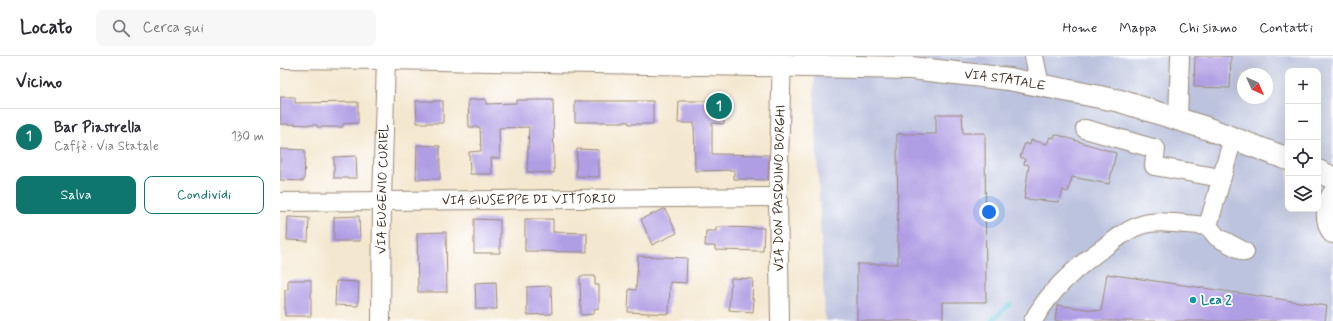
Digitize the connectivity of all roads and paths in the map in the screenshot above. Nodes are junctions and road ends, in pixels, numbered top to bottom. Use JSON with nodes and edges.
{"nodes":[{"id":1,"x":1034,"y":56,"type":"edge"},
{"id":2,"x":1180,"y":56,"type":"edge"},
{"id":3,"x":280,"y":57,"type":"edge"},
{"id":4,"x":386,"y":58,"type":"junction"},
{"id":5,"x":478,"y":58,"type":"edge"},
{"id":6,"x":782,"y":61,"type":"edge"},
{"id":7,"x":1040,"y":85,"type":"junction"},
{"id":8,"x":1178,"y":118,"type":"junction"},
{"id":9,"x":1085,"y":129,"type":"dead end"},
{"id":10,"x":1233,"y":138,"type":"junction"},
{"id":11,"x":1285,"y":157,"type":"edge"},
{"id":12,"x":1321,"y":172,"type":"edge"},
{"id":13,"x":1222,"y":178,"type":"junction"},
{"id":14,"x":1333,"y":178,"type":"edge"},
{"id":15,"x":1321,"y":192,"type":"edge"},
{"id":16,"x":778,"y":197,"type":"junction"},
{"id":17,"x":382,"y":201,"type":"junction"},
{"id":18,"x":280,"y":202,"type":"edge"},
{"id":19,"x":1330,"y":202,"type":"edge"},
{"id":20,"x":1208,"y":226,"type":"junction"},
{"id":21,"x":1333,"y":232,"type":"edge"},
{"id":22,"x":1245,"y":252,"type":"dead end"},
{"id":23,"x":381,"y":321,"type":"edge"},
{"id":24,"x":780,"y":321,"type":"edge"},
{"id":25,"x":1033,"y":321,"type":"edge"}],
"edges":[{"from":1,"to":7,"type":"street"},
{"from":2,"to":8,"type":"street"},
{"from":3,"to":4,"type":"main road","name":"VIA STATALE"},
{"from":4,"to":5,"type":"main road","name":"VIA STATALE"},
{"from":4,"to":17,"type":"street","name":"VIA EUGENIO CURIEL"},
{"from":5,"to":6,"type":"main road","name":"VIA STATALE"},
{"from":6,"to":7,"type":"main road","name":"VIA STATALE"},
{"from":6,"to":16,"type":"street","name":"VIA DON PASQUINO BORGHI"},
{"from":7,"to":8,"type":"main road","name":"VIA STATALE"},
{"from":8,"to":10,"type":"main road","name":"VIA STATALE"},
{"from":9,"to":13,"type":"street"},
{"from":10,"to":11,"type":"main road","name":"VIA STATALE"},
{"from":10,"to":13,"type":"street"},
{"from":12,"to":14,"type":"main road"},
{"from":13,"to":20,"type":"street"},
{"from":15,"to":19,"type":"main road"},
{"from":16,"to":17,"type":"street","name":"VIA GIUSEPPE DI VITTORIO"},
{"from":16,"to":24,"type":"street","name":"VIA DON PASQUINO BORGHI"},
{"from":17,"to":18,"type":"street","name":"VIA GIUSEPPE DI VITTORIO"},
{"from":17,"to":23,"type":"street","name":"VIA EUGENIO CURIEL"},
{"from":19,"to":21,"type":"main road"},
{"from":20,"to":22,"type":"street"},
{"from":20,"to":25,"type":"street"}]}
